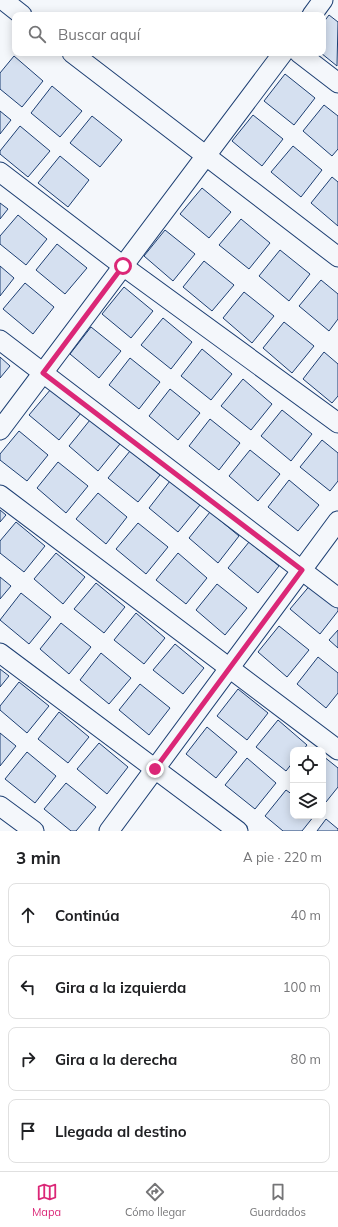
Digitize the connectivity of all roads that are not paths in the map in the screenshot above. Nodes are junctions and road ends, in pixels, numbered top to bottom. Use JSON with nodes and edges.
{"nodes":[{"id":1,"x":3,"y":0,"type":"edge"},
{"id":2,"x":323,"y":0,"type":"edge"},
{"id":3,"x":18,"y":12,"type":"edge"},
{"id":4,"x":314,"y":12,"type":"edge"},
{"id":5,"x":76,"y":56,"type":"edge"},
{"id":6,"x":281,"y":56,"type":"edge"},
{"id":7,"x":303,"y":56,"type":"edge"},
{"id":8,"x":338,"y":83,"type":"edge"},
{"id":9,"x":206,"y":156,"type":"junction"},
{"id":10,"x":0,"y":172,"type":"edge"},
{"id":11,"x":338,"y":257,"type":"edge"},
{"id":12,"x":123,"y":266,"type":"junction"},
{"id":13,"x":0,"y":340,"type":"edge"},
{"id":14,"x":43,"y":373,"type":"junction"},
{"id":15,"x":338,"y":423,"type":"edge"},
{"id":16,"x":0,"y":430,"type":"edge"},
{"id":17,"x":0,"y":495,"type":"edge"},
{"id":18,"x":338,"y":521,"type":"edge"},
{"id":19,"x":302,"y":570,"type":"junction"},
{"id":20,"x":338,"y":598,"type":"edge"},
{"id":21,"x":0,"y":653,"type":"edge"},
{"id":22,"x":230,"y":668,"type":"junction"},
{"id":23,"x":338,"y":750,"type":"edge"},
{"id":24,"x":155,"y":769,"type":"junction"},
{"id":25,"x":0,"y":806,"type":"edge"},
{"id":26,"x":34,"y":831,"type":"edge"},
{"id":27,"x":109,"y":831,"type":"edge"},
{"id":28,"x":238,"y":831,"type":"edge"}],
"edges":[{"from":1,"to":3,"type":"street"},
{"from":2,"to":4,"type":"street"},
{"from":5,"to":9,"type":"street"},
{"from":6,"to":9,"type":"street"},
{"from":7,"to":8,"type":"street"},
{"from":9,"to":11,"type":"street"},
{"from":9,"to":12,"type":"street"},
{"from":10,"to":12,"type":"street"},
{"from":12,"to":14,"type":"street"},
{"from":12,"to":15,"type":"street"},
{"from":13,"to":14,"type":"street"},
{"from":14,"to":16,"type":"street"},
{"from":14,"to":19,"type":"street"},
{"from":17,"to":22,"type":"street"},
{"from":18,"to":19,"type":"street"},
{"from":19,"to":20,"type":"street"},
{"from":19,"to":22,"type":"street"},
{"from":21,"to":24,"type":"street"},
{"from":22,"to":23,"type":"street"},
{"from":22,"to":24,"type":"street"},
{"from":24,"to":27,"type":"street"},
{"from":24,"to":28,"type":"street"},
{"from":25,"to":26,"type":"street"}]}
